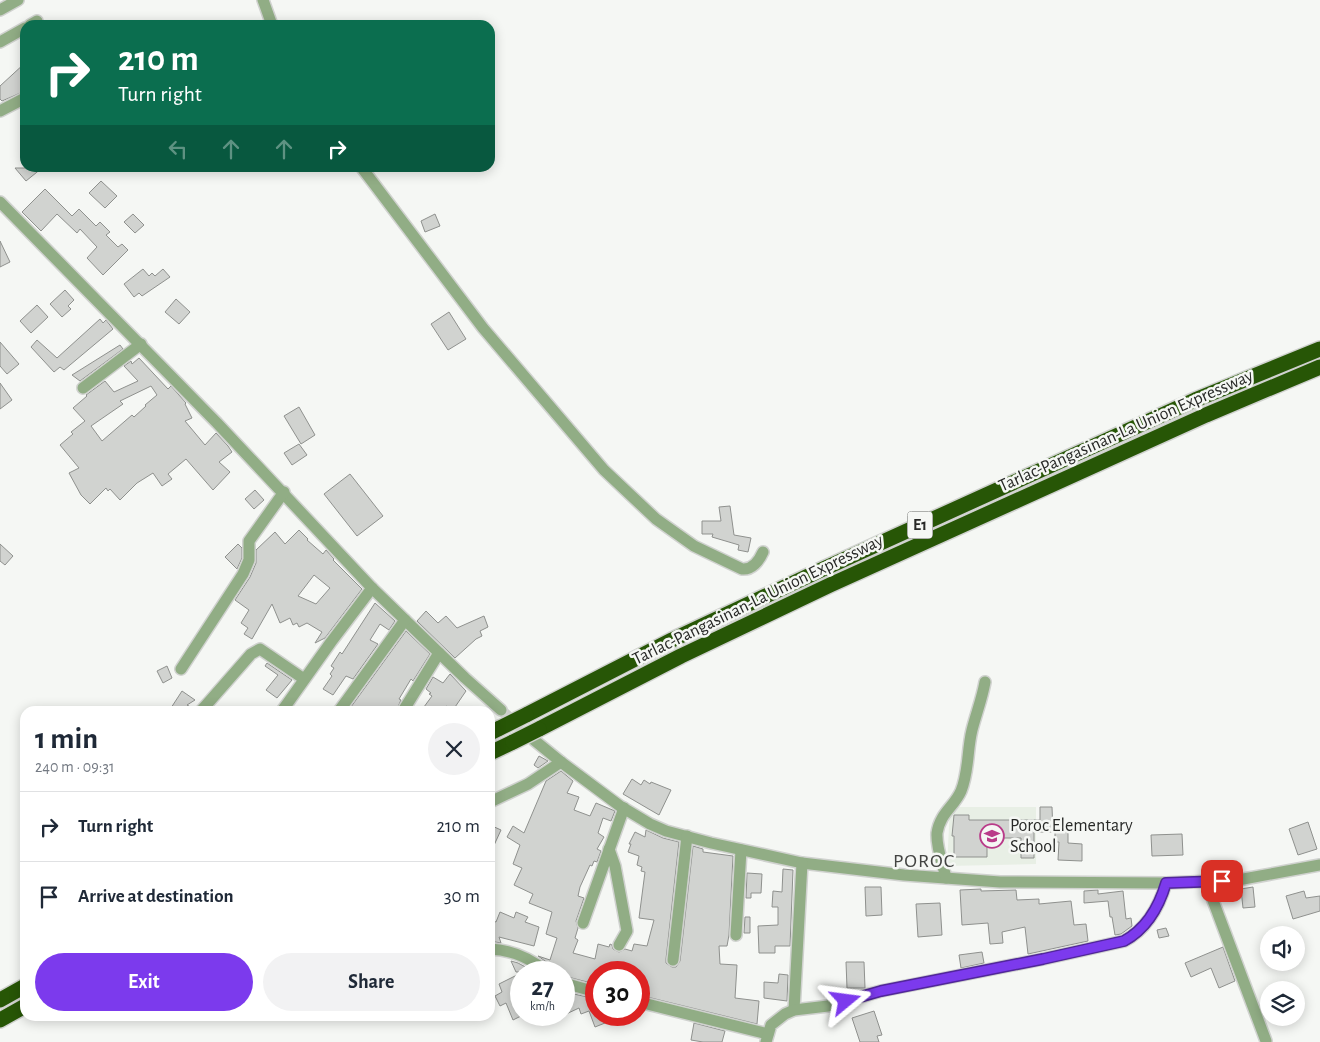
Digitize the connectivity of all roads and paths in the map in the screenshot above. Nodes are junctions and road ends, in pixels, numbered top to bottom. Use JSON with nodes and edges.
{"nodes":[{"id":1,"x":18,"y":0,"type":"edge"},
{"id":2,"x":263,"y":0,"type":"edge"},
{"id":3,"x":0,"y":10,"type":"edge"},
{"id":4,"x":270,"y":20,"type":"edge"},
{"id":5,"x":20,"y":31,"type":"edge"},
{"id":6,"x":0,"y":42,"type":"edge"},
{"id":7,"x":20,"y":101,"type":"edge"},
{"id":8,"x":0,"y":111,"type":"edge"},
{"id":9,"x":365,"y":172,"type":"edge"},
{"id":10,"x":0,"y":202,"type":"edge"},
{"id":11,"x":141,"y":344,"type":"junction"},
{"id":12,"x":1320,"y":348,"type":"edge"},
{"id":13,"x":1320,"y":367,"type":"edge"},
{"id":14,"x":84,"y":388,"type":"dead end"},
{"id":15,"x":284,"y":492,"type":"junction"},
{"id":16,"x":762,"y":552,"type":"dead end"},
{"id":17,"x":372,"y":588,"type":"junction"},
{"id":18,"x":405,"y":620,"type":"junction"},
{"id":19,"x":439,"y":653,"type":"junction"},
{"id":20,"x":181,"y":669,"type":"dead end"},
{"id":21,"x":304,"y":678,"type":"junction"},
{"id":22,"x":985,"y":682,"type":"dead end"},
{"id":23,"x":205,"y":706,"type":"edge"},
{"id":24,"x":285,"y":706,"type":"edge"},
{"id":25,"x":342,"y":706,"type":"edge"},
{"id":26,"x":406,"y":706,"type":"edge"},
{"id":27,"x":501,"y":710,"type":"tunnel mouth"},
{"id":28,"x":495,"y":731,"type":"edge"},
{"id":29,"x":537,"y":734,"type":"junction"},
{"id":30,"x":495,"y":751,"type":"edge"},
{"id":31,"x":560,"y":762,"type":"junction"},
{"id":32,"x":495,"y":800,"type":"edge"},
{"id":33,"x":624,"y":808,"type":"junction"},
{"id":34,"x":687,"y":836,"type":"junction"},
{"id":35,"x":609,"y":849,"type":"junction"},
{"id":36,"x":741,"y":850,"type":"junction"},
{"id":37,"x":802,"y":863,"type":"junction"},
{"id":38,"x":1320,"y":865,"type":"edge"},
{"id":39,"x":946,"y":878,"type":"junction"},
{"id":40,"x":1206,"y":882,"type":"junction"},
{"id":41,"x":1166,"y":883,"type":"junction"},
{"id":42,"x":583,"y":923,"type":"dead end"},
{"id":43,"x":736,"y":934,"type":"dead end"},
{"id":44,"x":619,"y":945,"type":"dead end"},
{"id":45,"x":495,"y":950,"type":"edge"},
{"id":46,"x":673,"y":960,"type":"dead end"},
{"id":47,"x":531,"y":961,"type":"edge"},
{"id":48,"x":20,"y":989,"type":"edge"},
{"id":49,"x":0,"y":1000,"type":"edge"},
{"id":50,"x":650,"y":1005,"type":"edge"},
{"id":51,"x":20,"y":1009,"type":"edge"},
{"id":52,"x":794,"y":1010,"type":"junction"},
{"id":53,"x":0,"y":1020,"type":"edge"},
{"id":54,"x":767,"y":1038,"type":"edge"},
{"id":55,"x":1266,"y":1041,"type":"edge"}],
"edges":[{"from":1,"to":3,"type":"street"},
{"from":2,"to":4,"type":"street"},
{"from":5,"to":6,"type":"street"},
{"from":7,"to":8,"type":"street"},
{"from":9,"to":16,"type":"street"},
{"from":10,"to":11,"type":"street"},
{"from":11,"to":14,"type":"street"},
{"from":11,"to":15,"type":"street"},
{"from":12,"to":28,"type":"highway","name":"Tarlac-Pangasinan-La Union Expressway","number":"E1","bridge":true},
{"from":13,"to":29,"type":"highway","name":"Tarlac-Pangasinan-La Union Expressway","number":"E1"},
{"from":15,"to":17,"type":"street"},
{"from":15,"to":20,"type":"street"},
{"from":17,"to":18,"type":"street"},
{"from":17,"to":21,"type":"street"},
{"from":18,"to":19,"type":"street"},
{"from":18,"to":25,"type":"street"},
{"from":19,"to":26,"type":"street"},
{"from":19,"to":27,"type":"street"},
{"from":21,"to":23,"type":"street"},
{"from":21,"to":24,"type":"street"},
{"from":22,"to":39,"type":"street"},
{"from":29,"to":30,"type":"highway","name":"Tarlac-Pangasinan-La Union Expressway","number":"E1","bridge":true},
{"from":29,"to":31,"type":"street"},
{"from":31,"to":32,"type":"street"},
{"from":31,"to":33,"type":"street"},
{"from":33,"to":34,"type":"street"},
{"from":33,"to":35,"type":"street"},
{"from":34,"to":36,"type":"street"},
{"from":34,"to":46,"type":"street"},
{"from":35,"to":42,"type":"street"},
{"from":35,"to":44,"type":"street"},
{"from":36,"to":37,"type":"street"},
{"from":36,"to":43,"type":"street"},
{"from":37,"to":39,"type":"street"},
{"from":37,"to":52,"type":"street"},
{"from":38,"to":40,"type":"street"},
{"from":39,"to":41,"type":"street"},
{"from":40,"to":41,"type":"street"},
{"from":40,"to":55,"type":"street"},
{"from":41,"to":52,"type":"street"},
{"from":45,"to":47,"type":"street"},
{"from":48,"to":49,"type":"highway"},
{"from":50,"to":54,"type":"street"},
{"from":51,"to":53,"type":"highway"},
{"from":52,"to":54,"type":"street"}]}
